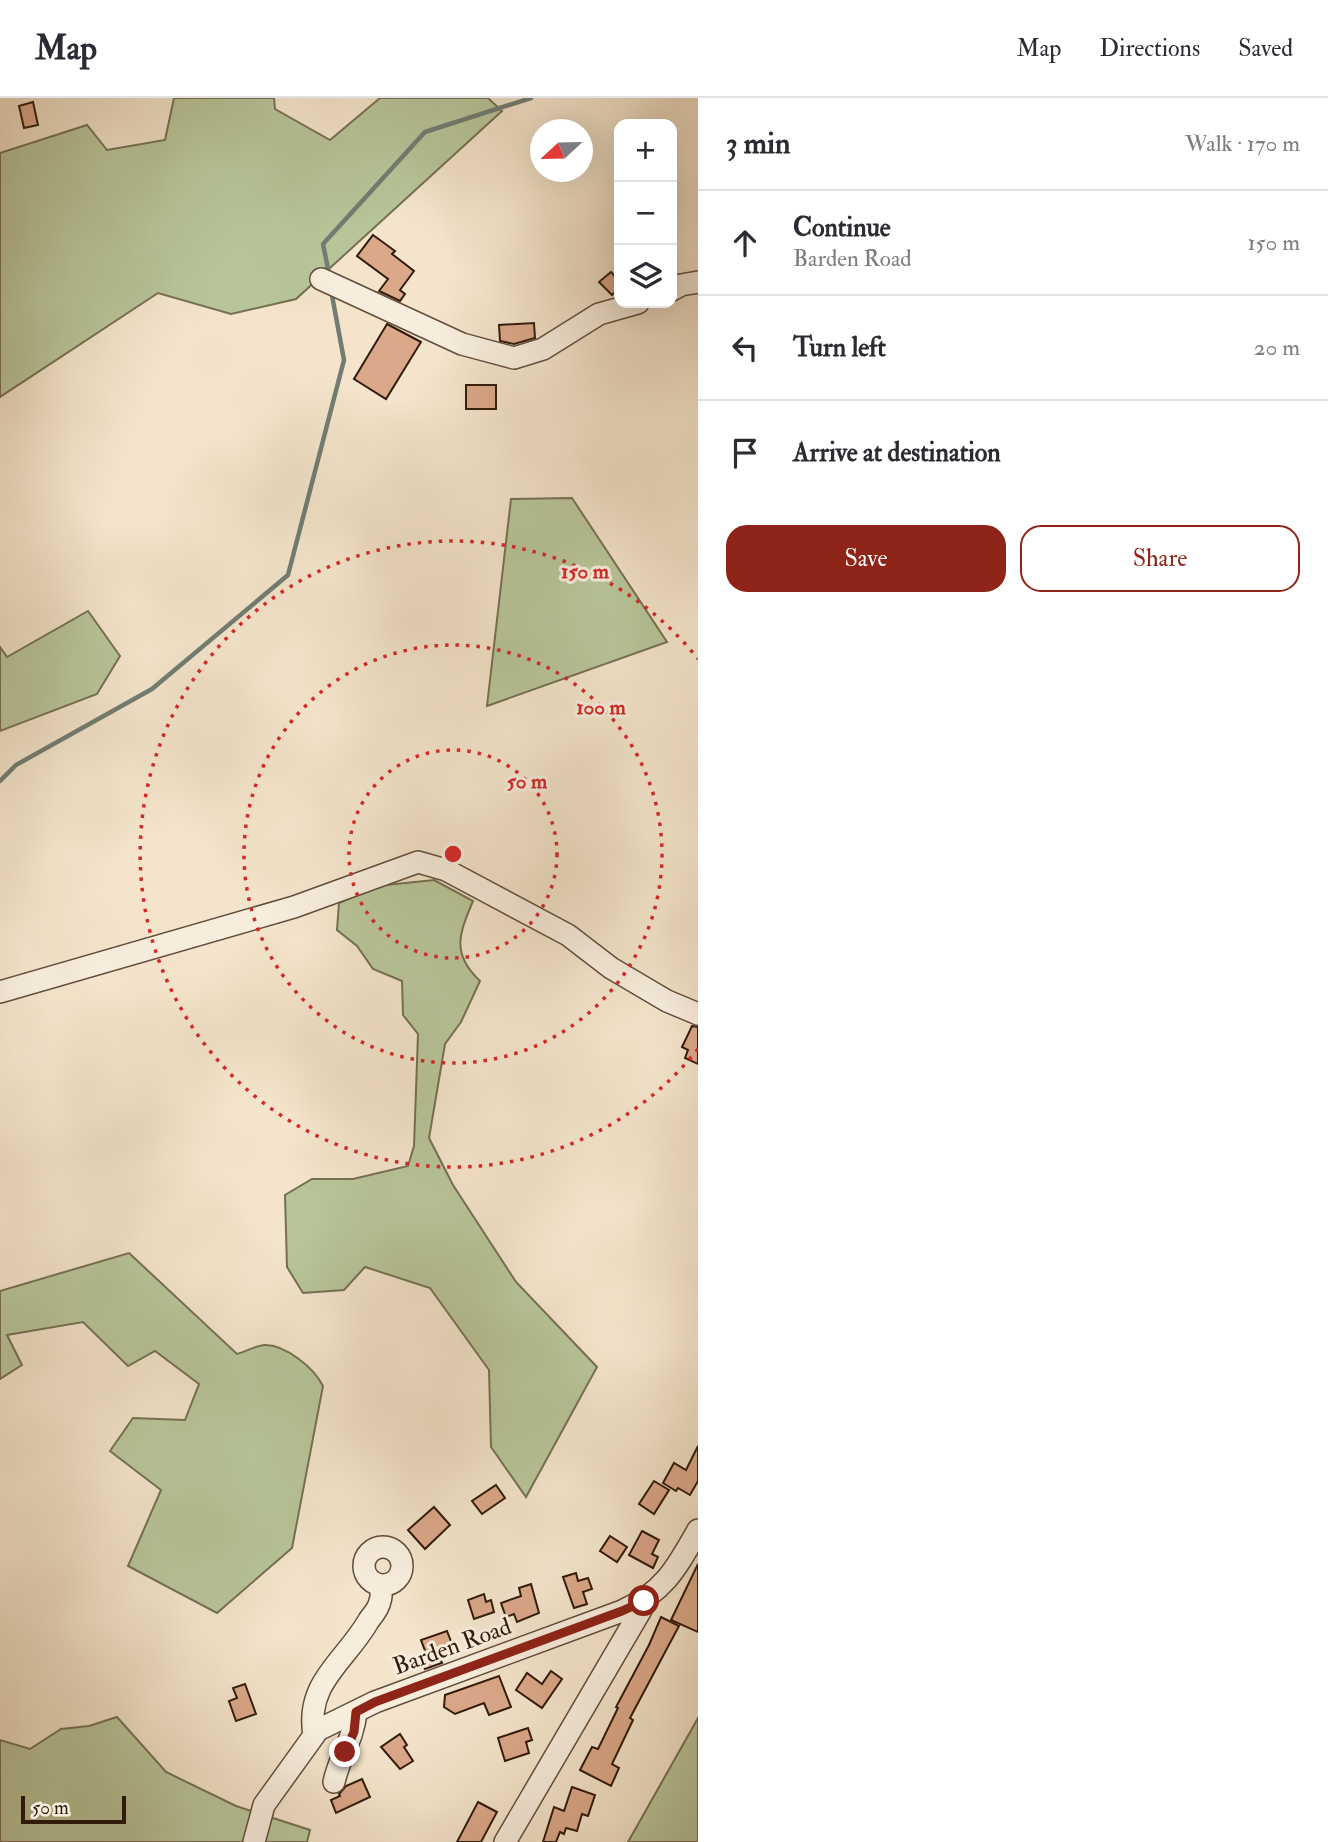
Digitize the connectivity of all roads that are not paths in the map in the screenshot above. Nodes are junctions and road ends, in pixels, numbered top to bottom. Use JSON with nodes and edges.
{"nodes":[{"id":1,"x":321,"y":279,"type":"dead end"},
{"id":2,"x":698,"y":282,"type":"edge"},
{"id":3,"x":677,"y":287,"type":"edge"},
{"id":4,"x":620,"y":308,"type":"edge"},
{"id":5,"x":0,"y":992,"type":"edge"},
{"id":6,"x":698,"y":1014,"type":"edge"},
{"id":7,"x":698,"y":1530,"type":"edge"},
{"id":8,"x":381,"y":1585,"type":"dead end"},
{"id":9,"x":644,"y":1601,"type":"junction"},
{"id":10,"x":356,"y":1712,"type":"junction"},
{"id":11,"x":314,"y":1735,"type":"junction"},
{"id":12,"x":334,"y":1782,"type":"dead end"},
{"id":13,"x":254,"y":1842,"type":"edge"},
{"id":14,"x":505,"y":1842,"type":"edge"}],
"edges":[{"from":1,"to":4,"type":"street"},
{"from":2,"to":3,"type":"street"},
{"from":5,"to":6,"type":"street"},
{"from":7,"to":9,"type":"street","name":"Barden Road"},
{"from":8,"to":11,"type":"street"},
{"from":9,"to":10,"type":"street","name":"Barden Road"},
{"from":9,"to":14,"type":"street"},
{"from":10,"to":11,"type":"street","name":"Barden Road"},
{"from":10,"to":12,"type":"street"},
{"from":11,"to":13,"type":"street","name":"Barden Road"}]}
